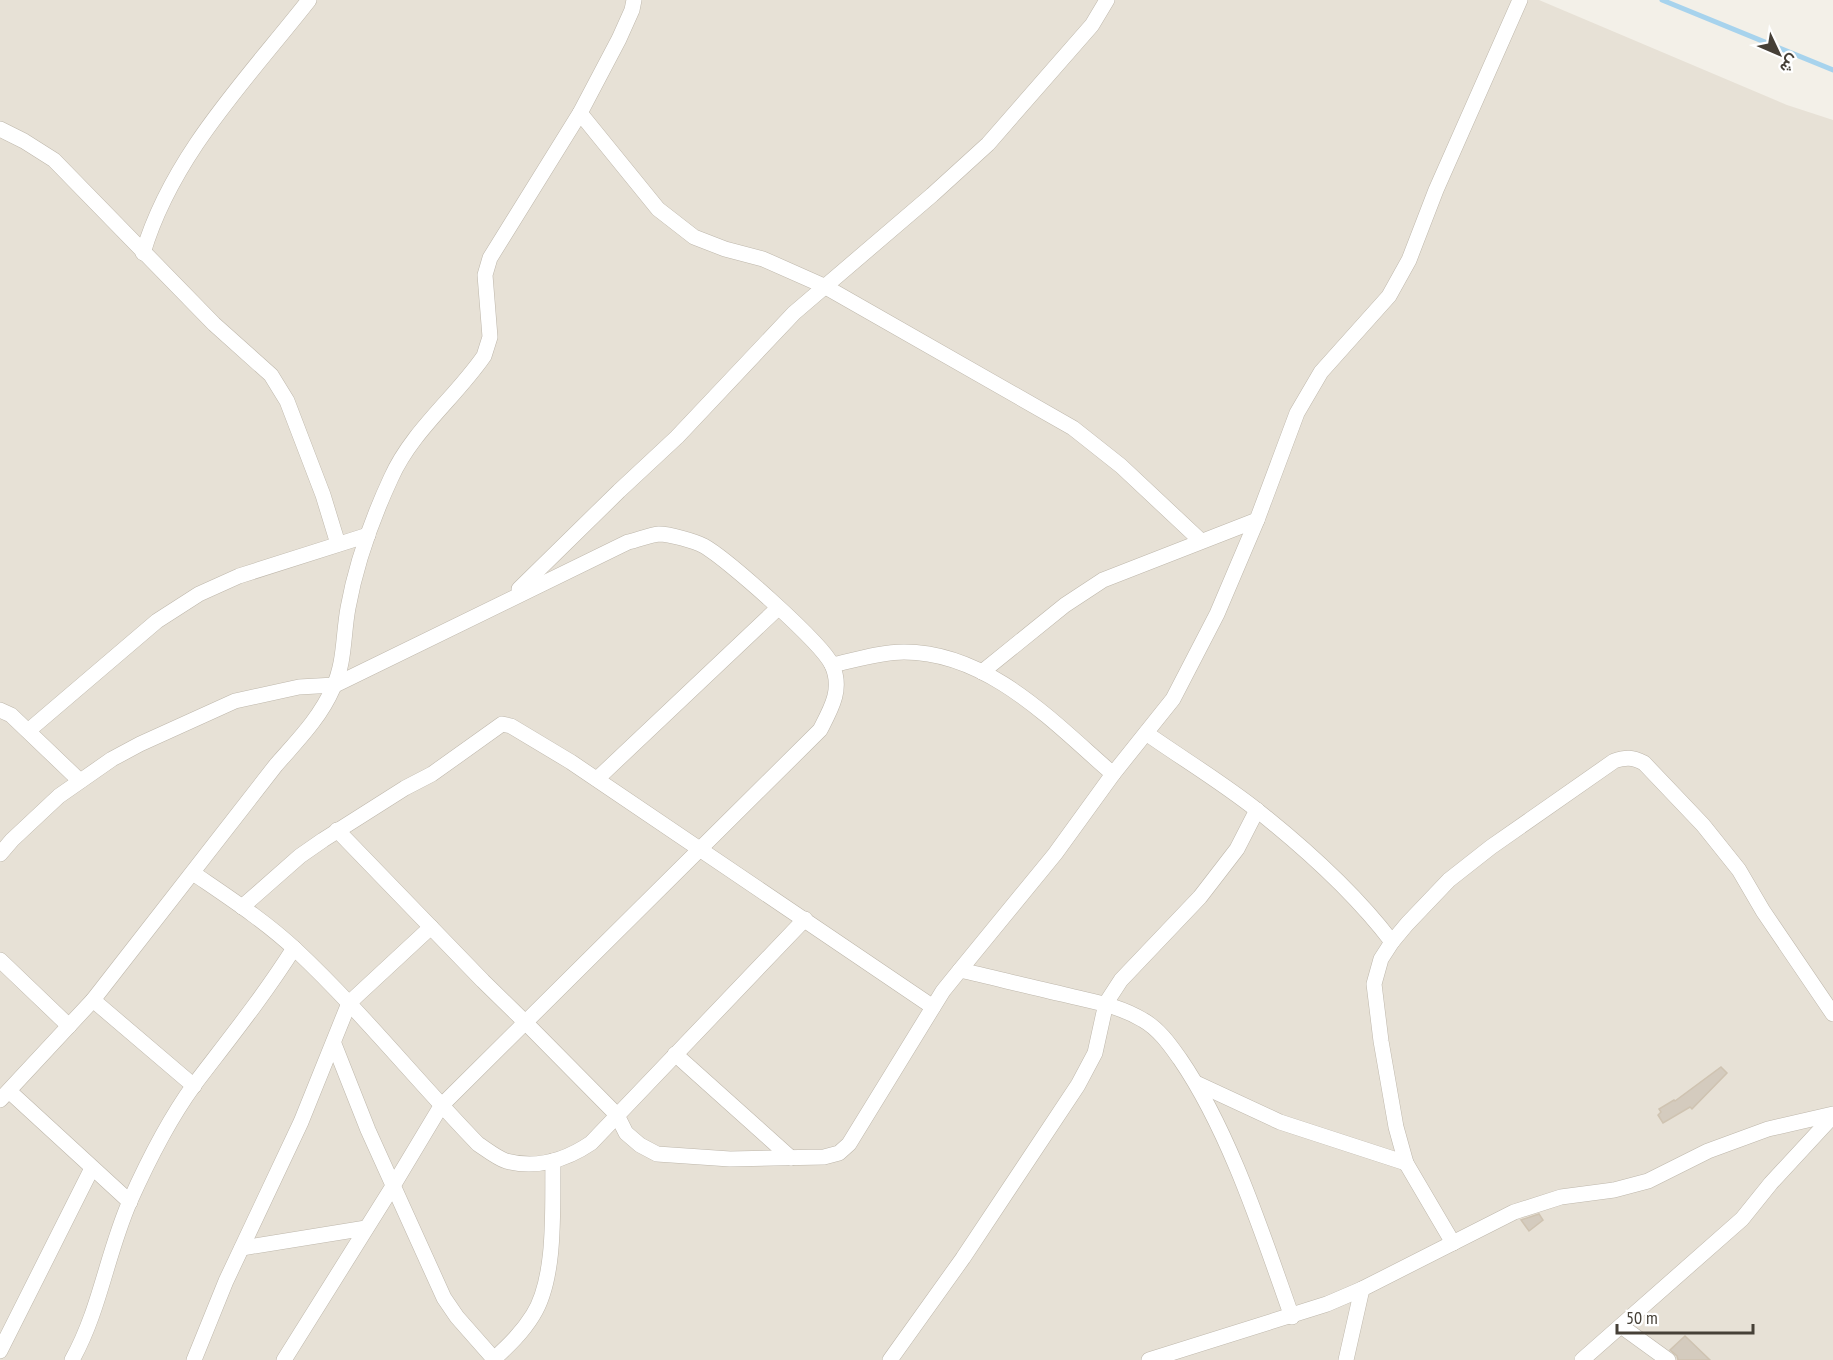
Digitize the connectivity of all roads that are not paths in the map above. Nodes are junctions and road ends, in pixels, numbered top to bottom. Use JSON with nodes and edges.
{"nodes":[{"id":1,"x":309,"y":0,"type":"edge"},
{"id":2,"x":634,"y":0,"type":"edge"},
{"id":3,"x":1107,"y":0,"type":"edge"},
{"id":4,"x":1520,"y":0,"type":"edge"},
{"id":5,"x":580,"y":113,"type":"junction"},
{"id":6,"x":0,"y":129,"type":"edge"},
{"id":7,"x":143,"y":253,"type":"junction"},
{"id":8,"x":824,"y":286,"type":"junction"},
{"id":9,"x":1257,"y":520,"type":"junction"},
{"id":10,"x":368,"y":535,"type":"junction"},
{"id":11,"x":1201,"y":541,"type":"junction"},
{"id":12,"x":338,"y":544,"type":"junction"},
{"id":13,"x":509,"y":600,"type":"junction"},
{"id":14,"x":778,"y":608,"type":"junction"},
{"id":15,"x":832,"y":665,"type":"junction"},
{"id":16,"x":982,"y":672,"type":"junction"},
{"id":17,"x":335,"y":685,"type":"junction"},
{"id":18,"x":0,"y":710,"type":"edge"},
{"id":19,"x":28,"y":731,"type":"junction"},
{"id":20,"x":1146,"y":733,"type":"junction"},
{"id":21,"x":1113,"y":774,"type":"junction"},
{"id":22,"x":597,"y":779,"type":"junction"},
{"id":23,"x":80,"y":781,"type":"junction"},
{"id":24,"x":1257,"y":810,"type":"junction"},
{"id":25,"x":337,"y":830,"type":"junction"},
{"id":26,"x":700,"y":850,"type":"junction"},
{"id":27,"x":0,"y":854,"type":"edge"},
{"id":28,"x":193,"y":873,"type":"junction"},
{"id":29,"x":242,"y":907,"type":"junction"},
{"id":30,"x":805,"y":920,"type":"junction"},
{"id":31,"x":431,"y":927,"type":"junction"},
{"id":32,"x":1392,"y":942,"type":"junction"},
{"id":33,"x":294,"y":948,"type":"junction"},
{"id":34,"x":0,"y":960,"type":"edge"},
{"id":35,"x":960,"y":970,"type":"junction"},
{"id":36,"x":93,"y":1000,"type":"junction"},
{"id":37,"x":1107,"y":1003,"type":"junction"},
{"id":38,"x":349,"y":1004,"type":"junction"},
{"id":39,"x":933,"y":1007,"type":"junction"},
{"id":40,"x":1833,"y":1014,"type":"edge"},
{"id":41,"x":525,"y":1022,"type":"junction"},
{"id":42,"x":69,"y":1026,"type":"junction"},
{"id":43,"x":334,"y":1044,"type":"junction"},
{"id":44,"x":675,"y":1054,"type":"junction"},
{"id":45,"x":1196,"y":1083,"type":"junction"},
{"id":46,"x":194,"y":1086,"type":"junction"},
{"id":47,"x":4,"y":1096,"type":"edge"},
{"id":48,"x":441,"y":1106,"type":"junction"},
{"id":49,"x":617,"y":1115,"type":"junction"},
{"id":50,"x":1833,"y":1115,"type":"edge"},
{"id":51,"x":791,"y":1158,"type":"junction"},
{"id":52,"x":554,"y":1161,"type":"junction"},
{"id":53,"x":1406,"y":1163,"type":"junction"},
{"id":54,"x":92,"y":1168,"type":"junction"},
{"id":55,"x":393,"y":1186,"type":"junction"},
{"id":56,"x":130,"y":1202,"type":"junction"},
{"id":57,"x":366,"y":1228,"type":"junction"},
{"id":58,"x":1453,"y":1243,"type":"junction"},
{"id":59,"x":242,"y":1248,"type":"junction"},
{"id":60,"x":1362,"y":1289,"type":"junction"},
{"id":61,"x":1292,"y":1317,"type":"junction"},
{"id":62,"x":1621,"y":1326,"type":"junction"},
{"id":63,"x":0,"y":1351,"type":"edge"},
{"id":64,"x":494,"y":1359,"type":"edge"},
{"id":65,"x":72,"y":1360,"type":"edge"},
{"id":66,"x":194,"y":1360,"type":"edge"},
{"id":67,"x":284,"y":1360,"type":"edge"},
{"id":68,"x":890,"y":1360,"type":"edge"},
{"id":69,"x":1149,"y":1360,"type":"edge"},
{"id":70,"x":1346,"y":1360,"type":"edge"},
{"id":71,"x":1582,"y":1360,"type":"edge"},
{"id":72,"x":1668,"y":1360,"type":"edge"}],
"edges":[{"from":1,"to":7,"type":"street"},
{"from":2,"to":5,"type":"street"},
{"from":3,"to":8,"type":"street"},
{"from":4,"to":9,"type":"street"},
{"from":5,"to":8,"type":"street"},
{"from":5,"to":10,"type":"street"},
{"from":6,"to":7,"type":"street"},
{"from":7,"to":12,"type":"street"},
{"from":8,"to":11,"type":"street"},
{"from":8,"to":13,"type":"street"},
{"from":9,"to":11,"type":"street"},
{"from":9,"to":20,"type":"street"},
{"from":10,"to":12,"type":"street"},
{"from":10,"to":17,"type":"street"},
{"from":11,"to":16,"type":"street"},
{"from":12,"to":19,"type":"street"},
{"from":13,"to":14,"type":"street"},
{"from":13,"to":17,"type":"street"},
{"from":14,"to":15,"type":"street"},
{"from":14,"to":22,"type":"street"},
{"from":15,"to":16,"type":"street"},
{"from":15,"to":26,"type":"street"},
{"from":16,"to":21,"type":"street"},
{"from":17,"to":23,"type":"street"},
{"from":17,"to":28,"type":"street"},
{"from":18,"to":19,"type":"street"},
{"from":19,"to":23,"type":"street"},
{"from":20,"to":21,"type":"street"},
{"from":20,"to":24,"type":"street"},
{"from":21,"to":35,"type":"street"},
{"from":22,"to":25,"type":"street"},
{"from":22,"to":26,"type":"street"},
{"from":23,"to":27,"type":"street"},
{"from":24,"to":32,"type":"street"},
{"from":24,"to":37,"type":"street"},
{"from":25,"to":29,"type":"street"},
{"from":25,"to":31,"type":"street"},
{"from":26,"to":30,"type":"street"},
{"from":26,"to":41,"type":"street"},
{"from":28,"to":29,"type":"street"},
{"from":28,"to":36,"type":"street"},
{"from":29,"to":33,"type":"street"},
{"from":30,"to":39,"type":"street"},
{"from":30,"to":44,"type":"street"},
{"from":31,"to":38,"type":"street"},
{"from":31,"to":41,"type":"street"},
{"from":32,"to":40,"type":"street"},
{"from":32,"to":53,"type":"street"},
{"from":33,"to":38,"type":"street"},
{"from":33,"to":46,"type":"street"},
{"from":34,"to":42,"type":"street"},
{"from":35,"to":37,"type":"street"},
{"from":35,"to":39,"type":"street"},
{"from":36,"to":42,"type":"street"},
{"from":36,"to":46,"type":"street"},
{"from":37,"to":45,"type":"street"},
{"from":37,"to":68,"type":"street"},
{"from":38,"to":43,"type":"street"},
{"from":38,"to":48,"type":"street"},
{"from":39,"to":51,"type":"street"},
{"from":41,"to":48,"type":"street"},
{"from":41,"to":49,"type":"street"},
{"from":42,"to":47,"type":"street"},
{"from":43,"to":55,"type":"street"},
{"from":43,"to":59,"type":"street"},
{"from":44,"to":49,"type":"street"},
{"from":44,"to":51,"type":"street"},
{"from":45,"to":53,"type":"street"},
{"from":45,"to":61,"type":"street"},
{"from":46,"to":56,"type":"street"},
{"from":47,"to":54,"type":"street"},
{"from":48,"to":52,"type":"street"},
{"from":48,"to":55,"type":"street"},
{"from":49,"to":51,"type":"street"},
{"from":49,"to":52,"type":"street"},
{"from":50,"to":58,"type":"street"},
{"from":50,"to":62,"type":"street"},
{"from":52,"to":64,"type":"street"},
{"from":53,"to":58,"type":"street"},
{"from":54,"to":56,"type":"street"},
{"from":54,"to":63,"type":"street"},
{"from":55,"to":57,"type":"street"},
{"from":55,"to":64,"type":"street"},
{"from":56,"to":65,"type":"street"},
{"from":57,"to":59,"type":"street"},
{"from":57,"to":67,"type":"street"},
{"from":58,"to":60,"type":"street"},
{"from":59,"to":66,"type":"street"},
{"from":60,"to":61,"type":"street"},
{"from":60,"to":70,"type":"street"},
{"from":61,"to":69,"type":"street"},
{"from":62,"to":71,"type":"street"},
{"from":62,"to":72,"type":"street"}]}
